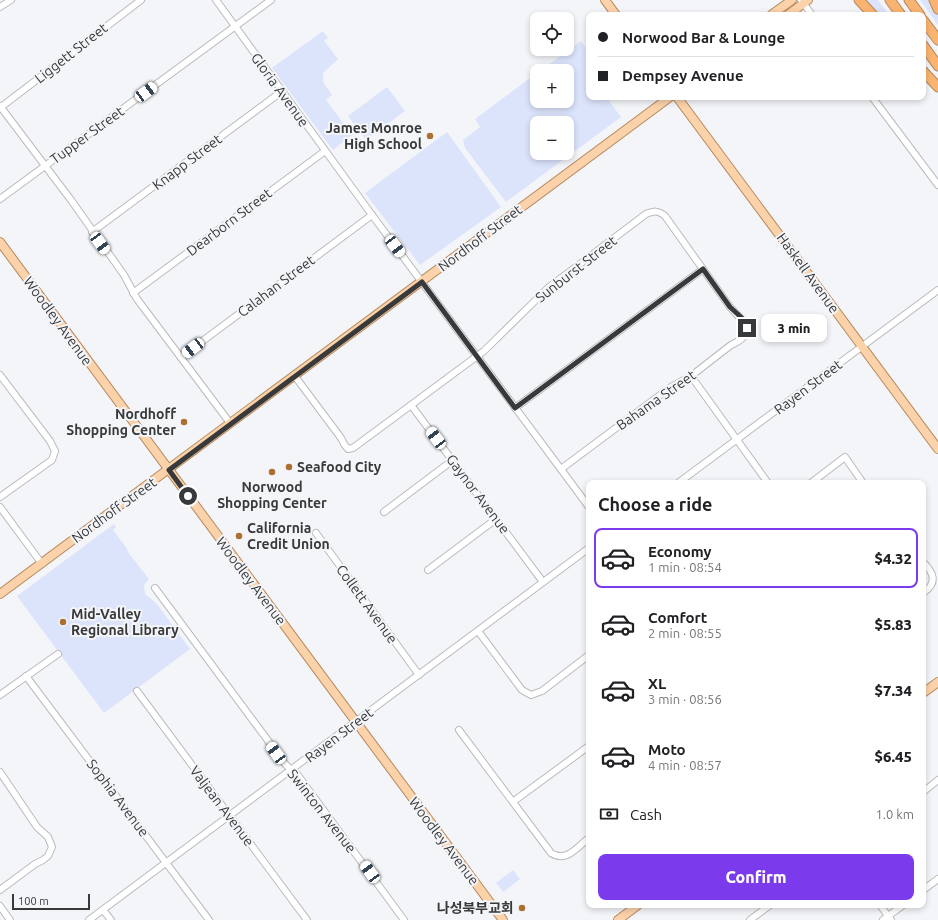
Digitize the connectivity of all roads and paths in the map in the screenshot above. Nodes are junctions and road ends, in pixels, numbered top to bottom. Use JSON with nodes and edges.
{"nodes":[{"id":1,"x":11,"y":0,"type":"edge"},
{"id":2,"x":141,"y":0,"type":"edge"},
{"id":3,"x":216,"y":0,"type":"edge"},
{"id":4,"x":271,"y":0,"type":"edge"},
{"id":5,"x":605,"y":0,"type":"edge"},
{"id":6,"x":792,"y":0,"type":"edge"},
{"id":7,"x":859,"y":0,"type":"edge"},
{"id":8,"x":890,"y":0,"type":"edge"},
{"id":9,"x":908,"y":0,"type":"edge"},
{"id":10,"x":934,"y":0,"type":"edge"},
{"id":11,"x":804,"y":1,"type":"edge"},
{"id":12,"x":0,"y":7,"type":"edge"},
{"id":13,"x":938,"y":9,"type":"edge"},
{"id":14,"x":614,"y":12,"type":"edge"},
{"id":15,"x":776,"y":12,"type":"edge"},
{"id":16,"x":791,"y":12,"type":"edge"},
{"id":17,"x":810,"y":12,"type":"edge"},
{"id":18,"x":870,"y":12,"type":"edge"},
{"id":19,"x":899,"y":12,"type":"edge"},
{"id":20,"x":918,"y":12,"type":"edge"},
{"id":21,"x":926,"y":24,"type":"edge"},
{"id":22,"x":234,"y":27,"type":"junction"},
{"id":23,"x":938,"y":40,"type":"edge"},
{"id":24,"x":926,"y":49,"type":"edge"},
{"id":25,"x":938,"y":66,"type":"edge"},
{"id":26,"x":926,"y":74,"type":"edge"},
{"id":27,"x":938,"y":87,"type":"edge"},
{"id":28,"x":282,"y":92,"type":"junction"},
{"id":29,"x":666,"y":100,"type":"edge"},
{"id":30,"x":679,"y":100,"type":"edge"},
{"id":31,"x":874,"y":100,"type":"edge"},
{"id":32,"x":0,"y":106,"type":"edge"},
{"id":33,"x":325,"y":150,"type":"junction"},
{"id":34,"x":44,"y":165,"type":"junction"},
{"id":35,"x":938,"y":184,"type":"edge"},
{"id":36,"x":0,"y":199,"type":"edge"},
{"id":37,"x":372,"y":215,"type":"junction"},
{"id":38,"x":92,"y":232,"type":"junction"},
{"id":39,"x":0,"y":242,"type":"edge"},
{"id":40,"x":703,"y":269,"type":"junction"},
{"id":41,"x":422,"y":282,"type":"junction"},
{"id":42,"x":938,"y":290,"type":"edge"},
{"id":43,"x":133,"y":293,"type":"junction"},
{"id":44,"x":862,"y":346,"type":"junction"},
{"id":45,"x":477,"y":356,"type":"junction"},
{"id":46,"x":181,"y":357,"type":"junction"},
{"id":47,"x":0,"y":375,"type":"edge"},
{"id":48,"x":294,"y":375,"type":"junction"},
{"id":49,"x":691,"y":376,"type":"junction"},
{"id":50,"x":411,"y":405,"type":"junction"},
{"id":51,"x":515,"y":408,"type":"junction"},
{"id":52,"x":230,"y":423,"type":"junction"},
{"id":53,"x":736,"y":441,"type":"junction"},
{"id":54,"x":938,"y":449,"type":"edge"},
{"id":55,"x":453,"y":460,"type":"junction"},
{"id":56,"x":561,"y":469,"type":"junction"},
{"id":57,"x":169,"y":470,"type":"junction"},
{"id":58,"x":682,"y":480,"type":"edge"},
{"id":59,"x":766,"y":480,"type":"edge"},
{"id":60,"x":815,"y":480,"type":"edge"},
{"id":61,"x":861,"y":480,"type":"edge"},
{"id":62,"x":0,"y":498,"type":"edge"},
{"id":63,"x":586,"y":503,"type":"edge"},
{"id":64,"x":0,"y":507,"type":"edge"},
{"id":65,"x":384,"y":512,"type":"dead end"},
{"id":66,"x":496,"y":519,"type":"junction"},
{"id":67,"x":316,"y":533,"type":"dead end"},
{"id":68,"x":586,"y":550,"type":"edge"},
{"id":69,"x":42,"y":564,"type":"junction"},
{"id":70,"x":926,"y":566,"type":"edge"},
{"id":71,"x":428,"y":570,"type":"dead end"},
{"id":72,"x":543,"y":582,"type":"junction"},
{"id":73,"x":155,"y":588,"type":"dead end"},
{"id":74,"x":926,"y":590,"type":"edge"},
{"id":75,"x":0,"y":594,"type":"edge"},
{"id":76,"x":478,"y":630,"type":"junction"},
{"id":77,"x":58,"y":654,"type":"dead end"},
{"id":78,"x":586,"y":657,"type":"edge"},
{"id":79,"x":419,"y":675,"type":"junction"},
{"id":80,"x":26,"y":676,"type":"junction"},
{"id":81,"x":938,"y":682,"type":"edge"},
{"id":82,"x":926,"y":691,"type":"edge"},
{"id":83,"x":137,"y":692,"type":"dead end"},
{"id":84,"x":0,"y":695,"type":"edge"},
{"id":85,"x":356,"y":722,"type":"junction"},
{"id":86,"x":459,"y":730,"type":"dead end"},
{"id":87,"x":586,"y":748,"type":"edge"},
{"id":88,"x":292,"y":770,"type":"junction"},
{"id":89,"x":0,"y":772,"type":"edge"},
{"id":90,"x":938,"y":780,"type":"edge"},
{"id":91,"x":926,"y":790,"type":"edge"},
{"id":92,"x":514,"y":801,"type":"junction"},
{"id":93,"x":230,"y":816,"type":"junction"},
{"id":94,"x":586,"y":840,"type":"edge"},
{"id":95,"x":167,"y":862,"type":"junction"},
{"id":96,"x":938,"y":879,"type":"edge"},
{"id":97,"x":926,"y":888,"type":"edge"},
{"id":98,"x":0,"y":890,"type":"edge"},
{"id":99,"x":0,"y":906,"type":"edge"},
{"id":100,"x":634,"y":908,"type":"edge"},
{"id":101,"x":766,"y":908,"type":"edge"},
{"id":102,"x":882,"y":908,"type":"edge"},
{"id":103,"x":900,"y":908,"type":"edge"},
{"id":104,"x":103,"y":910,"type":"junction"},
{"id":105,"x":888,"y":919,"type":"edge"},
{"id":106,"x":10,"y":920,"type":"edge"},
{"id":107,"x":89,"y":920,"type":"edge"},
{"id":108,"x":111,"y":920,"type":"edge"},
{"id":109,"x":209,"y":920,"type":"edge"},
{"id":110,"x":307,"y":920,"type":"edge"},
{"id":111,"x":404,"y":920,"type":"edge"},
{"id":112,"x":503,"y":920,"type":"edge"},
{"id":113,"x":618,"y":920,"type":"edge"},
{"id":114,"x":750,"y":920,"type":"edge"}],
"edges":[{"from":1,"to":12,"type":"street"},
{"from":2,"to":32,"type":"street","name":"Liggett Street"},
{"from":3,"to":22,"type":"street","name":"Gloria Avenue"},
{"from":4,"to":22,"type":"street","name":"Tupper Street"},
{"from":5,"to":14,"type":"main road"},
{"from":6,"to":15,"type":"main road"},
{"from":7,"to":18,"type":"highway"},
{"from":8,"to":19,"type":"highway"},
{"from":9,"to":20,"type":"highway"},
{"from":10,"to":13,"type":"highway"},
{"from":11,"to":16,"type":"main road"},
{"from":11,"to":17,"type":"street"},
{"from":21,"to":23,"type":"highway"},
{"from":22,"to":28,"type":"street","name":"Gloria Avenue"},
{"from":22,"to":34,"type":"street","name":"Tupper Street"},
{"from":24,"to":25,"type":"highway"},
{"from":26,"to":27,"type":"highway"},
{"from":28,"to":33,"type":"street","name":"Gloria Avenue"},
{"from":28,"to":38,"type":"street","name":"Knapp Street"},
{"from":29,"to":41,"type":"main road","name":"Nordhoff Street"},
{"from":30,"to":44,"type":"main road","name":"Haskell Avenue"},
{"from":31,"to":35,"type":"street"},
{"from":32,"to":34,"type":"street"},
{"from":33,"to":37,"type":"street","name":"Gloria Avenue"},
{"from":33,"to":43,"type":"street","name":"Dearborn Street"},
{"from":34,"to":36,"type":"street","name":"Tupper Street"},
{"from":34,"to":38,"type":"street"},
{"from":37,"to":41,"type":"street","name":"Gloria Avenue"},
{"from":37,"to":46,"type":"street","name":"Calahan Street"},
{"from":38,"to":43,"type":"street"},
{"from":39,"to":57,"type":"main road","name":"Woodley Avenue"},
{"from":40,"to":45,"type":"street","name":"Sunburst Street"},
{"from":40,"to":49,"type":"street","name":"Bahama Street"},
{"from":40,"to":51,"type":"street"},
{"from":41,"to":45,"type":"street","name":"Gloria Avenue"},
{"from":41,"to":48,"type":"main road","name":"Nordhoff Street"},
{"from":42,"to":44,"type":"street","name":"Rayen Street"},
{"from":43,"to":46,"type":"street"},
{"from":44,"to":53,"type":"street","name":"Rayen Street"},
{"from":44,"to":54,"type":"main road","name":"Haskell Avenue"},
{"from":45,"to":50,"type":"street","name":"Sunburst Street"},
{"from":45,"to":51,"type":"street","name":"Gloria Avenue"},
{"from":46,"to":52,"type":"street"},
{"from":47,"to":62,"type":"street"},
{"from":48,"to":50,"type":"street","name":"Sunburst Street"},
{"from":48,"to":52,"type":"main road","name":"Nordhoff Street"},
{"from":49,"to":53,"type":"street"},
{"from":49,"to":56,"type":"street","name":"Bahama Street"},
{"from":50,"to":55,"type":"street","name":"Gaynor Avenue"},
{"from":51,"to":56,"type":"street","name":"Gloria Avenue"},
{"from":52,"to":57,"type":"main road","name":"Nordhoff Street"},
{"from":53,"to":58,"type":"street","name":"Rayen Street"},
{"from":53,"to":59,"type":"street"},
{"from":55,"to":65,"type":"street"},
{"from":55,"to":66,"type":"street","name":"Gaynor Avenue"},
{"from":56,"to":63,"type":"street","name":"Gloria Avenue"},
{"from":57,"to":69,"type":"main road","name":"Nordhoff Street"},
{"from":57,"to":85,"type":"main road","name":"Woodley Avenue"},
{"from":60,"to":61,"type":"street"},
{"from":64,"to":69,"type":"street"},
{"from":66,"to":71,"type":"street"},
{"from":66,"to":72,"type":"street","name":"Gaynor Avenue"},
{"from":67,"to":79,"type":"street","name":"Collett Avenue"},
{"from":68,"to":72,"type":"street","name":"Rayen Street"},
{"from":69,"to":75,"type":"main road","name":"Nordhoff Street"},
{"from":70,"to":74,"type":"street"},
{"from":72,"to":76,"type":"street","name":"Rayen Street"},
{"from":73,"to":88,"type":"street","name":"Swinton Avenue"},
{"from":76,"to":78,"type":"street"},
{"from":76,"to":79,"type":"street","name":"Rayen Street"},
{"from":77,"to":80,"type":"street"},
{"from":79,"to":85,"type":"street","name":"Rayen Street"},
{"from":80,"to":84,"type":"street"},
{"from":80,"to":95,"type":"street","name":"Sophia Avenue"},
{"from":81,"to":82,"type":"main road"},
{"from":83,"to":93,"type":"street","name":"Valjean Avenue"},
{"from":85,"to":88,"type":"street","name":"Rayen Street"},
{"from":85,"to":112,"type":"main road","name":"Woodley Avenue"},
{"from":86,"to":92,"type":"street"},
{"from":87,"to":92,"type":"street"},
{"from":88,"to":93,"type":"street","name":"Rayen Street"},
{"from":88,"to":111,"type":"street","name":"Swinton Avenue"},
{"from":89,"to":98,"type":"street"},
{"from":90,"to":91,"type":"street"},
{"from":92,"to":94,"type":"street"},
{"from":93,"to":95,"type":"street","name":"Rayen Street"},
{"from":93,"to":110,"type":"street","name":"Valjean Avenue"},
{"from":95,"to":104,"type":"street","name":"Rayen Street"},
{"from":95,"to":109,"type":"street","name":"Sophia Avenue"},
{"from":96,"to":97,"type":"street"},
{"from":99,"to":106,"type":"street"},
{"from":100,"to":113,"type":"main road"},
{"from":101,"to":114,"type":"street"},
{"from":102,"to":105,"type":"street"},
{"from":103,"to":105,"type":"street"},
{"from":104,"to":107,"type":"street","name":"Rayen Street"},
{"from":104,"to":108,"type":"street"}]}
